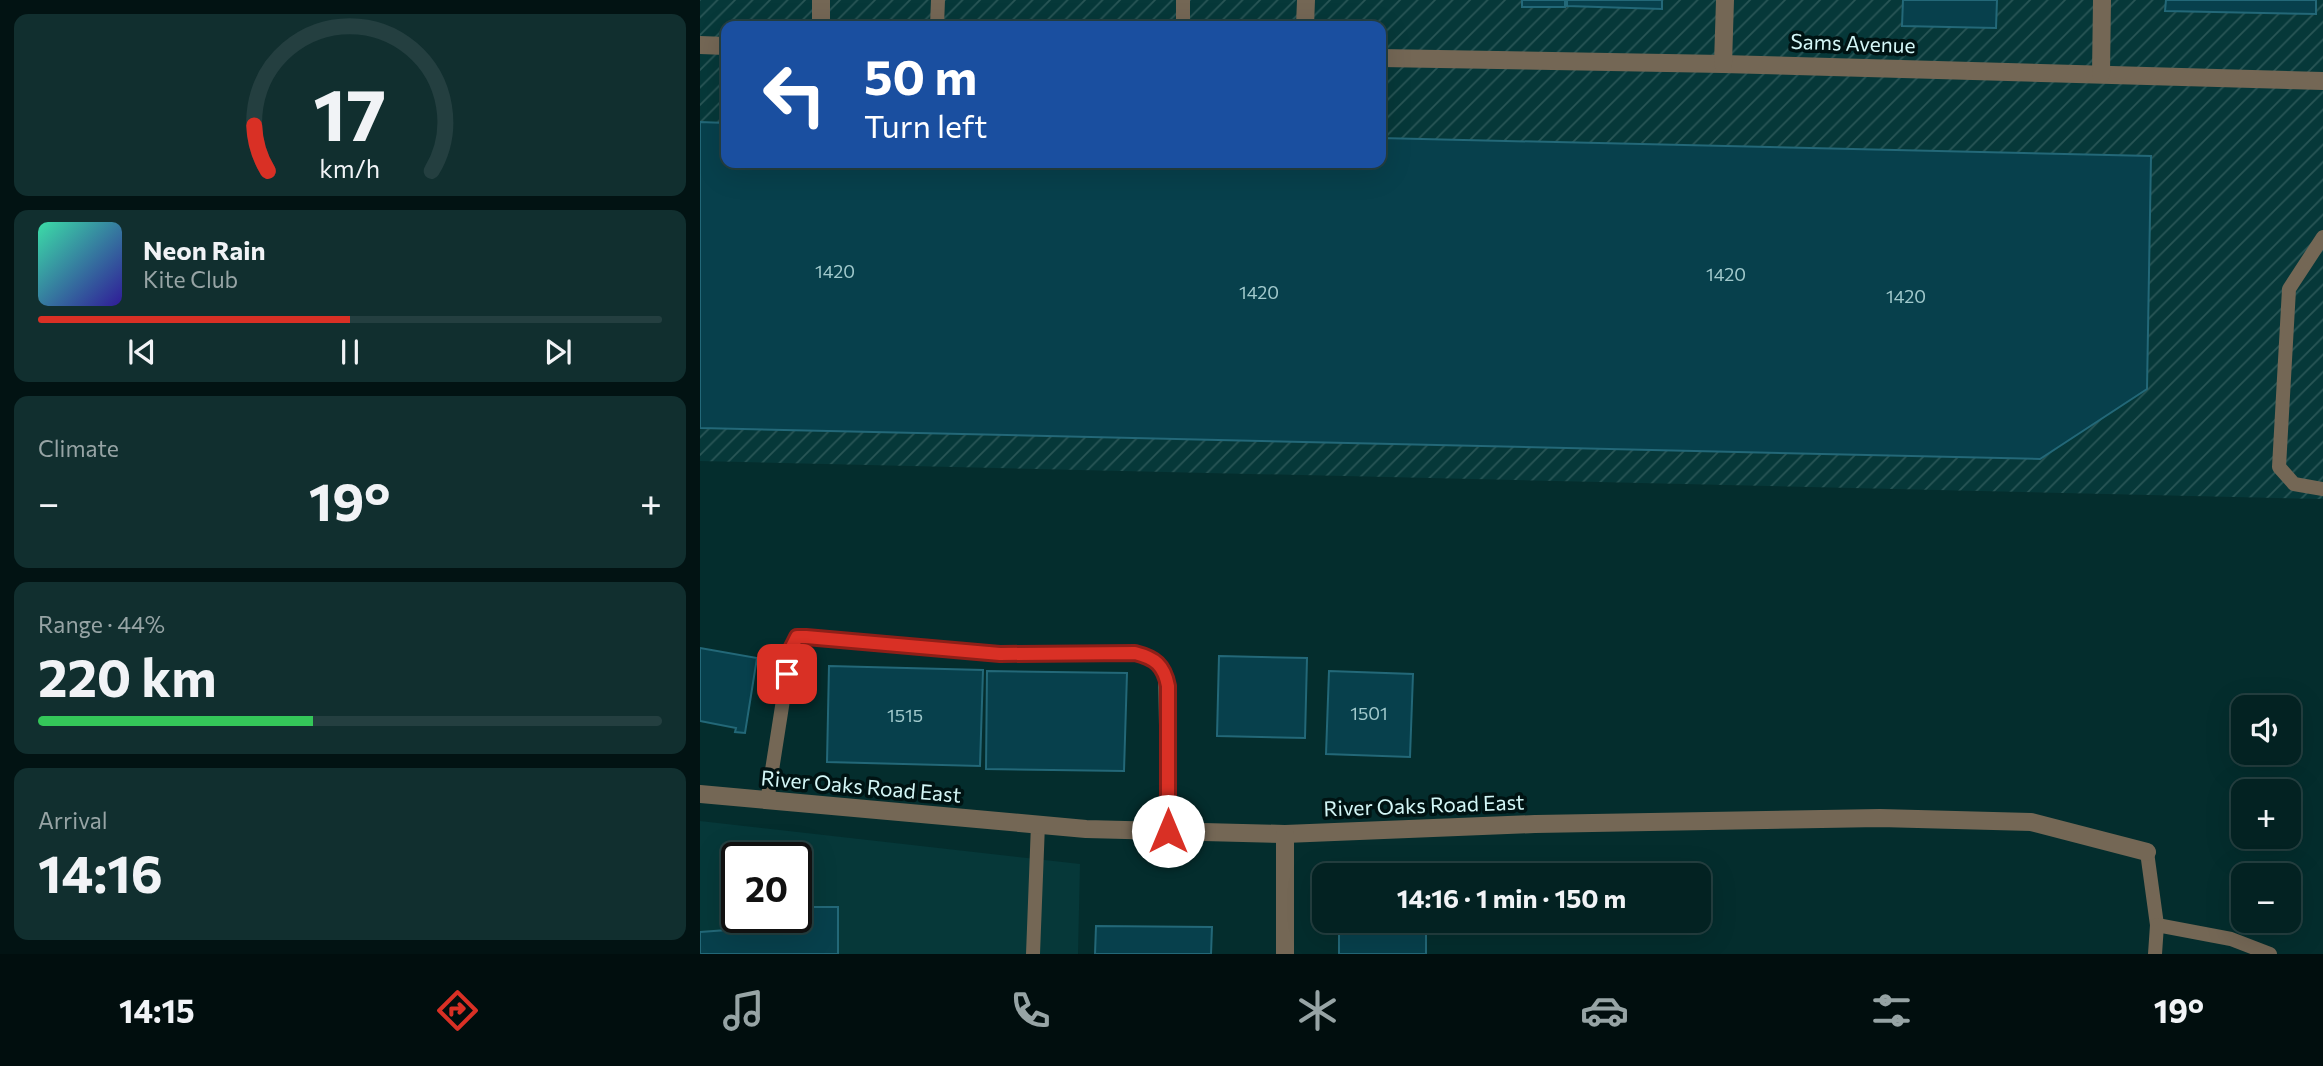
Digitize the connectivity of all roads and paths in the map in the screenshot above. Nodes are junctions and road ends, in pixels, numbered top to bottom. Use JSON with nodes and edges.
{"nodes":[{"id":1,"x":821,"y":0,"type":"edge"},
{"id":2,"x":938,"y":0,"type":"edge"},
{"id":3,"x":1183,"y":0,"type":"edge"},
{"id":4,"x":1306,"y":0,"type":"edge"},
{"id":5,"x":1724,"y":0,"type":"edge"},
{"id":6,"x":2102,"y":0,"type":"edge"},
{"id":7,"x":821,"y":21,"type":"edge"},
{"id":8,"x":937,"y":21,"type":"edge"},
{"id":9,"x":1183,"y":21,"type":"edge"},
{"id":10,"x":1305,"y":21,"type":"edge"},
{"id":11,"x":700,"y":45,"type":"edge"},
{"id":12,"x":721,"y":46,"type":"edge"},
{"id":13,"x":1386,"y":58,"type":"edge"},
{"id":14,"x":1723,"y":64,"type":"junction"},
{"id":15,"x":2101,"y":74,"type":"junction"},
{"id":16,"x":2323,"y":81,"type":"edge"},
{"id":17,"x":2323,"y":237,"type":"edge"},
{"id":18,"x":2323,"y":489,"type":"edge"},
{"id":19,"x":700,"y":794,"type":"edge"},
{"id":20,"x":767,"y":802,"type":"junction"},
{"id":21,"x":1038,"y":824,"type":"junction"},
{"id":22,"x":1168,"y":831,"type":"junction"},
{"id":23,"x":1285,"y":834,"type":"junction"},
{"id":24,"x":2147,"y":852,"type":"joint"},
{"id":25,"x":2157,"y":925,"type":"junction"},
{"id":26,"x":1033,"y":954,"type":"edge"},
{"id":27,"x":1285,"y":954,"type":"edge"},
{"id":28,"x":2155,"y":954,"type":"edge"},
{"id":29,"x":2270,"y":954,"type":"edge"}],
"edges":[{"from":1,"to":7,"type":"street"},
{"from":2,"to":8,"type":"lane"},
{"from":3,"to":9,"type":"lane"},
{"from":4,"to":10,"type":"street"},
{"from":5,"to":14,"type":"street"},
{"from":6,"to":15,"type":"street"},
{"from":11,"to":12,"type":"street"},
{"from":13,"to":14,"type":"street","name":"Sams Avenue"},
{"from":14,"to":15,"type":"street","name":"Sams Avenue"},
{"from":15,"to":16,"type":"street","name":"Sams Avenue"},
{"from":17,"to":18,"type":"lane"},
{"from":19,"to":20,"type":"street","name":"River Oaks Road East"},
{"from":20,"to":21,"type":"street","name":"River Oaks Road East"},
{"from":20,"to":22,"type":"lane"},
{"from":21,"to":22,"type":"street","name":"River Oaks Road East"},
{"from":21,"to":26,"type":"lane"},
{"from":22,"to":23,"type":"street","name":"River Oaks Road East"},
{"from":23,"to":24,"type":"street","name":"River Oaks Road East"},
{"from":23,"to":27,"type":"street"},
{"from":24,"to":25,"type":"lane"},
{"from":25,"to":28,"type":"lane"},
{"from":25,"to":29,"type":"lane"}]}
